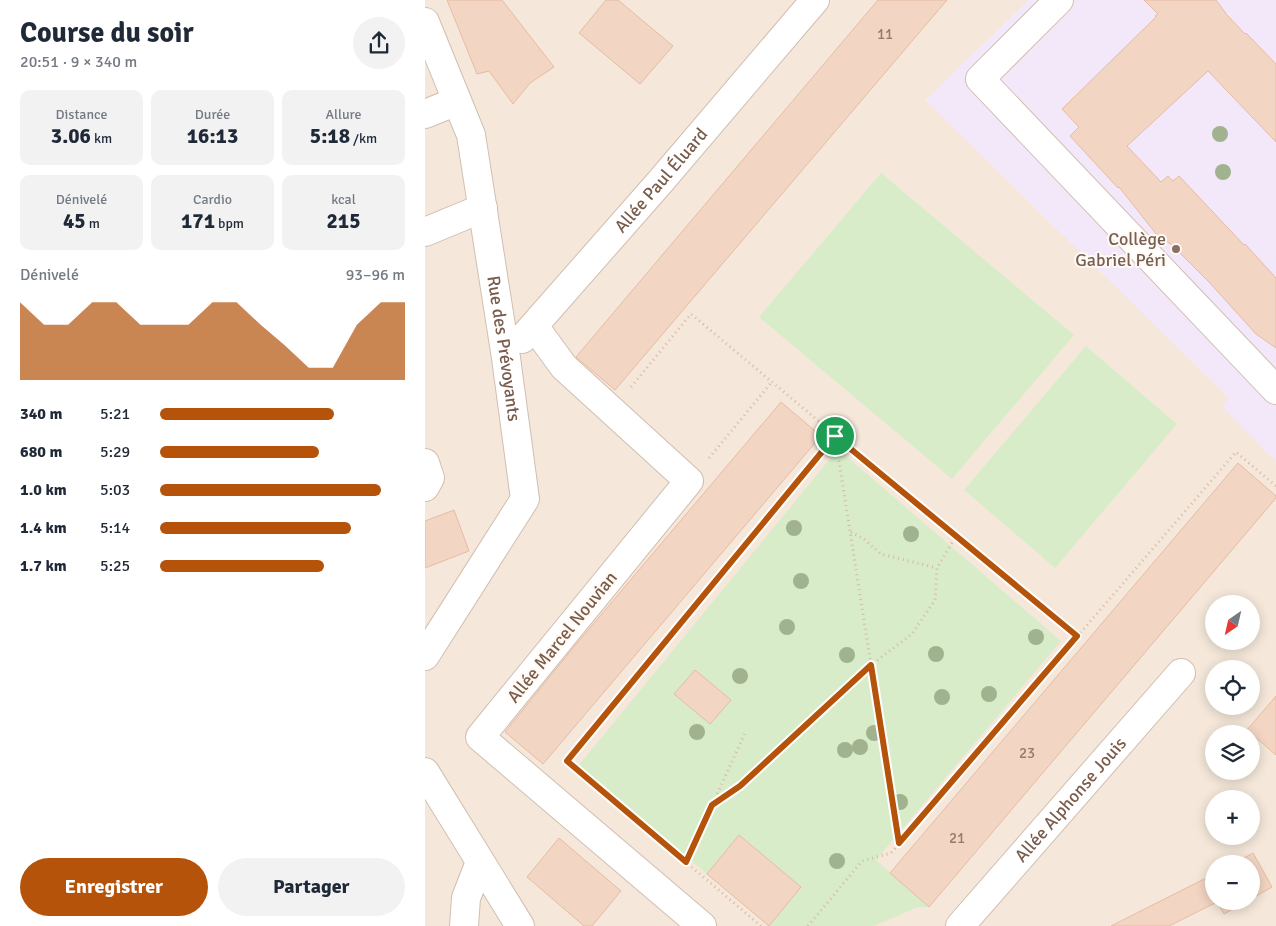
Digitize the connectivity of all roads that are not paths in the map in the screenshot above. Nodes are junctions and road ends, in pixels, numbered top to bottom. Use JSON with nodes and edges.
{"nodes":[{"id":1,"x":815,"y":0,"type":"edge"},
{"id":2,"x":1059,"y":0,"type":"edge"},
{"id":3,"x":425,"y":22,"type":"edge"},
{"id":4,"x":457,"y":101,"type":"junction"},
{"id":5,"x":425,"y":114,"type":"edge"},
{"id":6,"x":483,"y":208,"type":"junction"},
{"id":7,"x":425,"y":232,"type":"edge"},
{"id":8,"x":534,"y":326,"type":"junction"},
{"id":9,"x":506,"y":358,"type":"junction"},
{"id":10,"x":1276,"y":390,"type":"edge"},
{"id":11,"x":425,"y":463,"type":"edge"},
{"id":12,"x":425,"y":487,"type":"edge"},
{"id":13,"x":425,"y":656,"type":"edge"},
{"id":14,"x":1181,"y":673,"type":"dead end"},
{"id":15,"x":425,"y":772,"type":"edge"},
{"id":16,"x":480,"y":862,"type":"junction"},
{"id":17,"x":464,"y":926,"type":"edge"},
{"id":18,"x":519,"y":926,"type":"edge"},
{"id":19,"x":702,"y":926,"type":"edge"},
{"id":20,"x":960,"y":926,"type":"edge"}],
"edges":[{"from":1,"to":8,"type":"street","name":"Allée Paul Éluard"},
{"from":2,"to":10,"type":"street"},
{"from":3,"to":4,"type":"street","name":"Rue des Prévoyants"},
{"from":4,"to":5,"type":"street"},
{"from":4,"to":6,"type":"street","name":"Rue des Prévoyants"},
{"from":6,"to":7,"type":"street"},
{"from":6,"to":9,"type":"street","name":"Rue des Prévoyants"},
{"from":8,"to":9,"type":"street","name":"Allée Paul Éluard"},
{"from":8,"to":19,"type":"street","name":"Allée Marcel Nouvian"},
{"from":9,"to":13,"type":"street","name":"Rue des Prévoyants"},
{"from":11,"to":12,"type":"street"},
{"from":14,"to":20,"type":"street","name":"Allée Alphonse Jouis"},
{"from":15,"to":16,"type":"street"},
{"from":16,"to":17,"type":"street"},
{"from":16,"to":18,"type":"street"}]}
